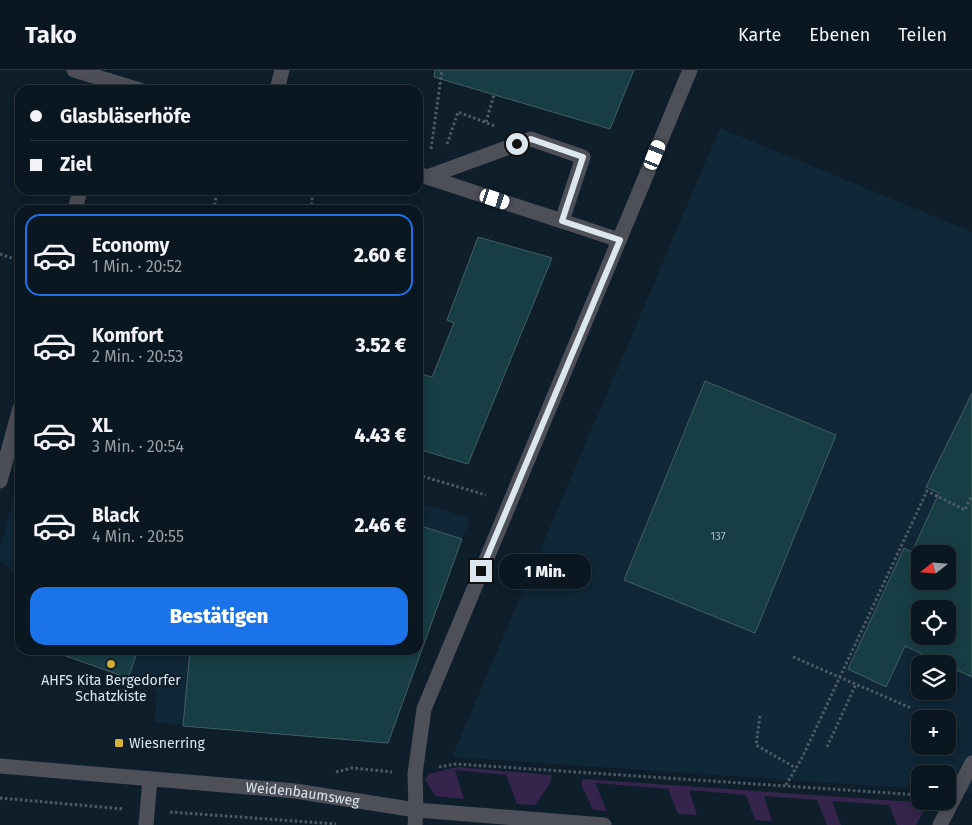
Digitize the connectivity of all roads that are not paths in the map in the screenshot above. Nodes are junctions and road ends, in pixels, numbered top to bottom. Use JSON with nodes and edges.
{"nodes":[{"id":1,"x":74,"y":70,"type":"edge"},
{"id":2,"x":282,"y":70,"type":"edge"},
{"id":3,"x":690,"y":70,"type":"edge"},
{"id":4,"x":109,"y":85,"type":"edge"},
{"id":5,"x":278,"y":85,"type":"edge"},
{"id":6,"x":423,"y":176,"type":"edge"},
{"id":7,"x":423,"y":176,"type":"edge"},
{"id":8,"x":562,"y":221,"type":"junction"},
{"id":9,"x":620,"y":240,"type":"junction"},
{"id":10,"x":15,"y":426,"type":"edge"},
{"id":11,"x":0,"y":481,"type":"edge"},
{"id":12,"x":972,"y":763,"type":"edge"},
{"id":13,"x":0,"y":766,"type":"edge"},
{"id":14,"x":150,"y":779,"type":"junction"},
{"id":15,"x":415,"y":817,"type":"edge"},
{"id":16,"x":146,"y":825,"type":"edge"},
{"id":17,"x":604,"y":825,"type":"edge"},
{"id":18,"x":940,"y":825,"type":"edge"}],
"edges":[{"from":1,"to":4,"type":"street"},
{"from":2,"to":5,"type":"street"},
{"from":3,"to":9,"type":"street"},
{"from":6,"to":8,"type":"street"},
{"from":7,"to":8,"type":"street"},
{"from":8,"to":9,"type":"street"},
{"from":9,"to":15,"type":"street"},
{"from":10,"to":11,"type":"street"},
{"from":12,"to":18,"type":"street"},
{"from":13,"to":14,"type":"street","name":"Weidenbaumsweg"},
{"from":14,"to":15,"type":"street","name":"Weidenbaumsweg"},
{"from":14,"to":16,"type":"street"},
{"from":15,"to":17,"type":"street","name":"Weidenbaumsweg"}]}
